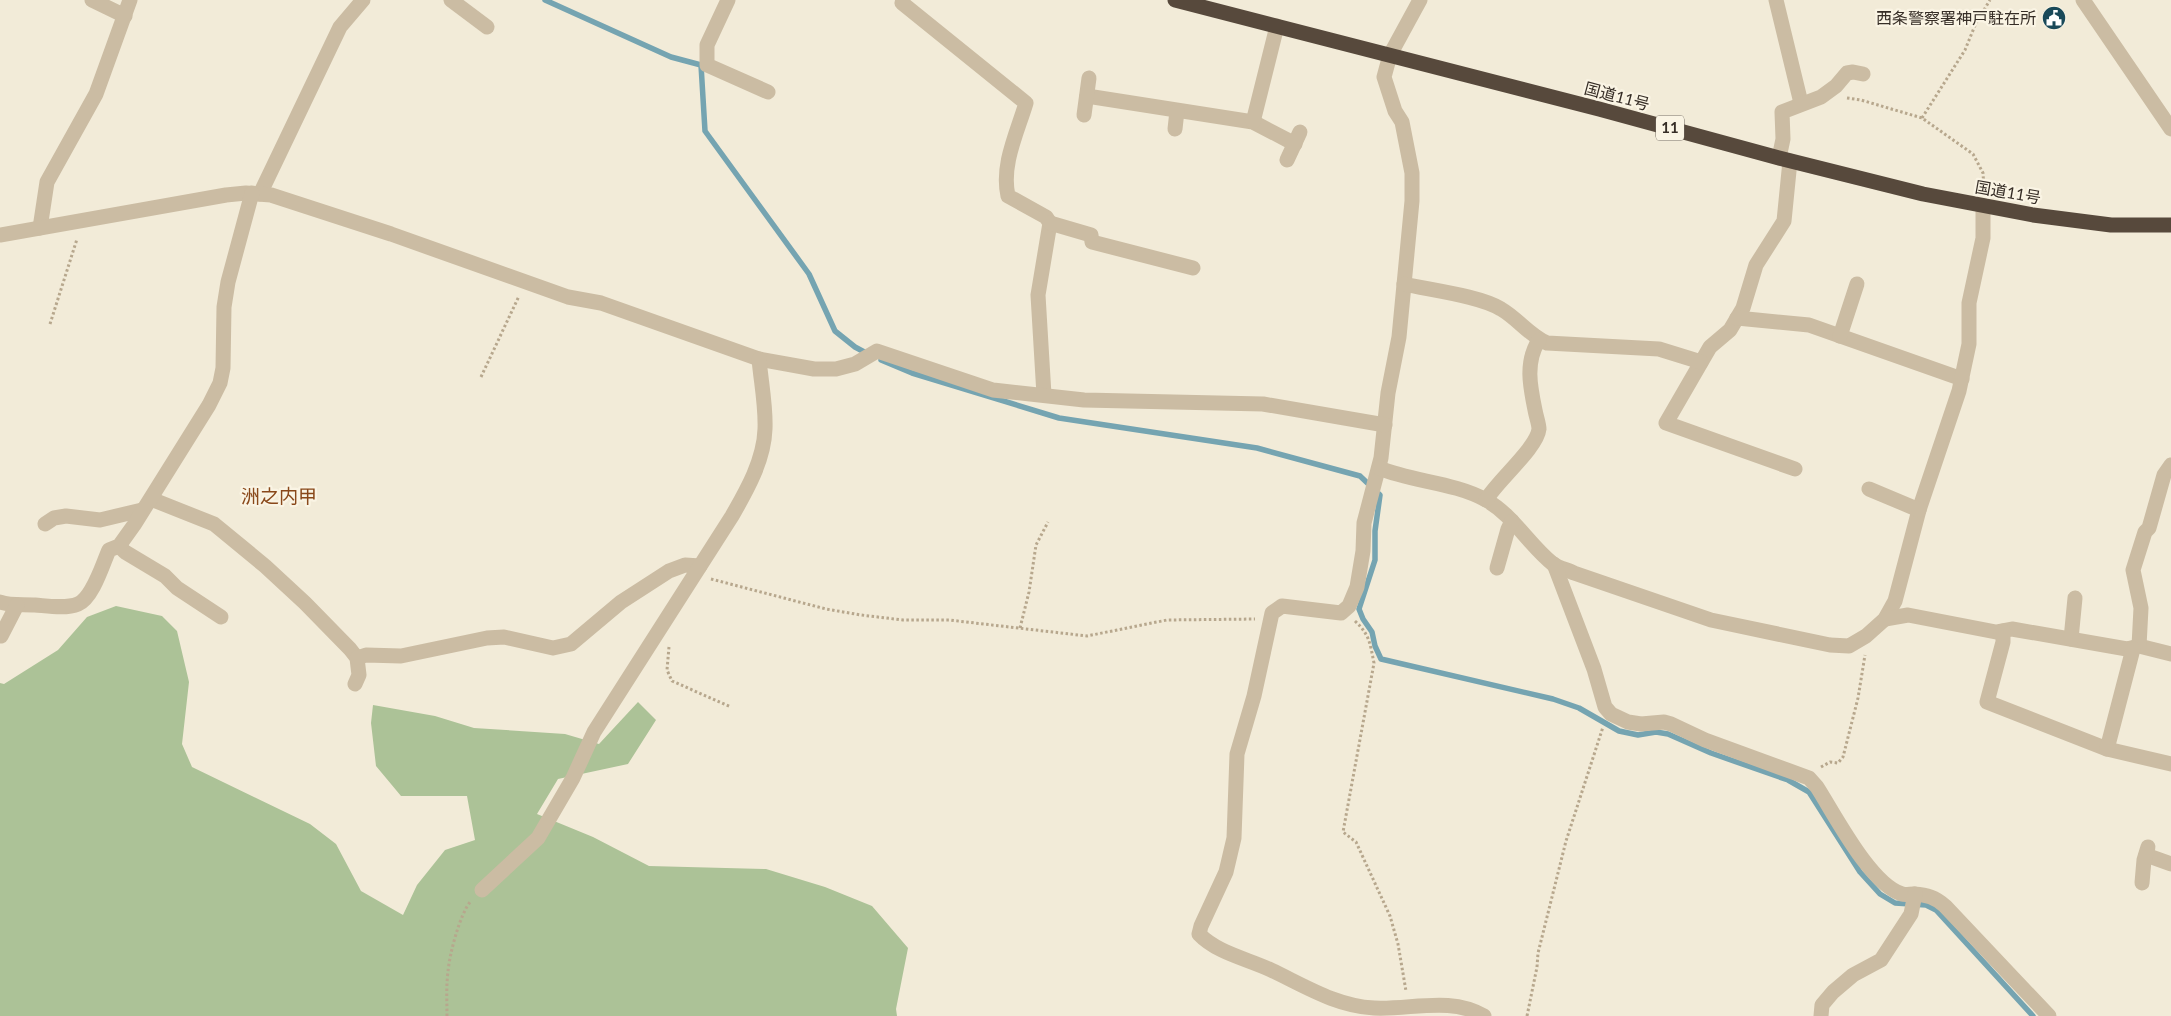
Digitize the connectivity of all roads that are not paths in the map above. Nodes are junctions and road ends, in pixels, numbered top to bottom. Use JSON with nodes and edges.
{"nodes":[{"id":1,"x":92,"y":0,"type":"edge"},
{"id":2,"x":130,"y":0,"type":"edge"},
{"id":3,"x":363,"y":0,"type":"edge"},
{"id":4,"x":451,"y":0,"type":"edge"},
{"id":5,"x":728,"y":0,"type":"edge"},
{"id":6,"x":903,"y":0,"type":"edge"},
{"id":7,"x":1175,"y":0,"type":"edge"},
{"id":8,"x":1420,"y":0,"type":"edge"},
{"id":9,"x":1776,"y":0,"type":"edge"},
{"id":10,"x":2083,"y":0,"type":"edge"},
{"id":11,"x":125,"y":16,"type":"junction"},
{"id":12,"x":1277,"y":26,"type":"junction"},
{"id":13,"x":486,"y":28,"type":"dead end"},
{"id":14,"x":1390,"y":55,"type":"junction"},
{"id":15,"x":1862,"y":74,"type":"dead end"},
{"id":16,"x":1089,"y":78,"type":"dead end"},
{"id":17,"x":768,"y":92,"type":"dead end"},
{"id":18,"x":1087,"y":96,"type":"junction"},
{"id":19,"x":1801,"y":103,"type":"junction"},
{"id":20,"x":1178,"y":110,"type":"junction"},
{"id":21,"x":1084,"y":115,"type":"dead end"},
{"id":22,"x":1253,"y":122,"type":"junction"},
{"id":23,"x":1175,"y":129,"type":"dead end"},
{"id":24,"x":2171,"y":129,"type":"edge"},
{"id":25,"x":1287,"y":160,"type":"dead end"},
{"id":26,"x":1784,"y":160,"type":"junction"},
{"id":27,"x":256,"y":194,"type":"junction"},
{"id":28,"x":1983,"y":206,"type":"junction"},
{"id":29,"x":1050,"y":223,"type":"junction"},
{"id":30,"x":2171,"y":225,"type":"edge"},
{"id":31,"x":40,"y":228,"type":"junction"},
{"id":32,"x":0,"y":234,"type":"edge"},
{"id":33,"x":1193,"y":268,"type":"dead end"},
{"id":34,"x":1404,"y":284,"type":"junction"},
{"id":35,"x":1857,"y":284,"type":"dead end"},
{"id":36,"x":1737,"y":318,"type":"junction"},
{"id":37,"x":1840,"y":336,"type":"junction"},
{"id":38,"x":1539,"y":340,"type":"junction"},
{"id":39,"x":759,"y":359,"type":"junction"},
{"id":40,"x":1702,"y":362,"type":"junction"},
{"id":41,"x":1962,"y":379,"type":"junction"},
{"id":42,"x":1044,"y":395,"type":"junction"},
{"id":43,"x":1385,"y":425,"type":"junction"},
{"id":44,"x":2171,"y":465,"type":"edge"},
{"id":45,"x":1378,"y":468,"type":"junction"},
{"id":46,"x":1795,"y":469,"type":"dead end"},
{"id":47,"x":1869,"y":489,"type":"dead end"},
{"id":48,"x":1486,"y":500,"type":"junction"},
{"id":49,"x":146,"y":505,"type":"junction"},
{"id":50,"x":1919,"y":510,"type":"junction"},
{"id":51,"x":1512,"y":521,"type":"junction"},
{"id":52,"x":45,"y":524,"type":"dead end"},
{"id":53,"x":120,"y":546,"type":"junction"},
{"id":54,"x":1554,"y":564,"type":"junction"},
{"id":55,"x":1497,"y":568,"type":"dead end"},
{"id":56,"x":698,"y":571,"type":"junction"},
{"id":57,"x":2076,"y":598,"type":"dead end"},
{"id":58,"x":0,"y":602,"type":"edge"},
{"id":59,"x":17,"y":605,"type":"junction"},
{"id":60,"x":222,"y":617,"type":"dead end"},
{"id":61,"x":1886,"y":619,"type":"junction"},
{"id":62,"x":2003,"y":631,"type":"junction"},
{"id":63,"x":1,"y":636,"type":"edge"},
{"id":64,"x":2071,"y":639,"type":"junction"},
{"id":65,"x":2136,"y":648,"type":"junction"},
{"id":66,"x":2171,"y":654,"type":"edge"},
{"id":67,"x":357,"y":658,"type":"junction"},
{"id":68,"x":355,"y":684,"type":"dead end"},
{"id":69,"x":2107,"y":749,"type":"junction"},
{"id":70,"x":2171,"y":764,"type":"edge"},
{"id":71,"x":2171,"y":864,"type":"edge"},
{"id":72,"x":2142,"y":883,"type":"dead end"},
{"id":73,"x":482,"y":890,"type":"road end"},
{"id":74,"x":1915,"y":894,"type":"junction"},
{"id":75,"x":1484,"y":1016,"type":"edge"},
{"id":76,"x":1821,"y":1016,"type":"edge"},
{"id":77,"x":2049,"y":1016,"type":"edge"}],
"edges":[{"from":1,"to":11,"type":"street"},
{"from":2,"to":11,"type":"street"},
{"from":3,"to":27,"type":"street"},
{"from":4,"to":13,"type":"street"},
{"from":5,"to":17,"type":"street"},
{"from":6,"to":29,"type":"street"},
{"from":7,"to":12,"type":"highway","name":"国道11号","number":"11"},
{"from":8,"to":14,"type":"street"},
{"from":9,"to":19,"type":"street"},
{"from":10,"to":24,"type":"street"},
{"from":11,"to":31,"type":"street"},
{"from":12,"to":14,"type":"highway","name":"国道11号","number":"11"},
{"from":12,"to":22,"type":"street"},
{"from":14,"to":26,"type":"highway","name":"国道11号","number":"11"},
{"from":14,"to":34,"type":"street"},
{"from":15,"to":19,"type":"street"},
{"from":16,"to":18,"type":"street"},
{"from":18,"to":20,"type":"street"},
{"from":18,"to":21,"type":"street"},
{"from":19,"to":26,"type":"street"},
{"from":20,"to":22,"type":"street"},
{"from":20,"to":23,"type":"street"},
{"from":22,"to":25,"type":"street"},
{"from":26,"to":28,"type":"highway","name":"国道11号","number":"11"},
{"from":26,"to":36,"type":"street"},
{"from":27,"to":31,"type":"street"},
{"from":27,"to":39,"type":"street"},
{"from":27,"to":49,"type":"street"},
{"from":28,"to":30,"type":"highway","name":"国道11号","number":"11"},
{"from":28,"to":41,"type":"street"},
{"from":29,"to":33,"type":"street"},
{"from":29,"to":42,"type":"street"},
{"from":31,"to":32,"type":"street"},
{"from":34,"to":38,"type":"street"},
{"from":34,"to":43,"type":"street"},
{"from":35,"to":37,"type":"street"},
{"from":36,"to":37,"type":"street"},
{"from":36,"to":40,"type":"street"},
{"from":37,"to":41,"type":"street"},
{"from":38,"to":40,"type":"street"},
{"from":38,"to":48,"type":"street"},
{"from":39,"to":42,"type":"street"},
{"from":39,"to":56,"type":"street"},
{"from":40,"to":46,"type":"street"},
{"from":41,"to":50,"type":"street"},
{"from":42,"to":43,"type":"street"},
{"from":43,"to":45,"type":"street"},
{"from":44,"to":65,"type":"street"},
{"from":45,"to":48,"type":"street"},
{"from":45,"to":75,"type":"street"},
{"from":47,"to":50,"type":"street"},
{"from":48,"to":51,"type":"street"},
{"from":49,"to":52,"type":"street"},
{"from":49,"to":53,"type":"street"},
{"from":49,"to":67,"type":"street"},
{"from":50,"to":61,"type":"street"},
{"from":51,"to":54,"type":"street"},
{"from":51,"to":55,"type":"street"},
{"from":53,"to":59,"type":"street"},
{"from":53,"to":60,"type":"street"},
{"from":54,"to":61,"type":"street"},
{"from":54,"to":74,"type":"street"},
{"from":56,"to":67,"type":"street"},
{"from":56,"to":73,"type":"street"},
{"from":57,"to":64,"type":"street"},
{"from":58,"to":59,"type":"street"},
{"from":59,"to":63,"type":"street"},
{"from":61,"to":62,"type":"street"},
{"from":62,"to":64,"type":"street"},
{"from":62,"to":69,"type":"street"},
{"from":64,"to":65,"type":"street"},
{"from":65,"to":66,"type":"street"},
{"from":65,"to":69,"type":"street"},
{"from":67,"to":68,"type":"street"},
{"from":69,"to":70,"type":"street"},
{"from":71,"to":72,"type":"street"},
{"from":74,"to":76,"type":"street"},
{"from":74,"to":77,"type":"street"}]}
